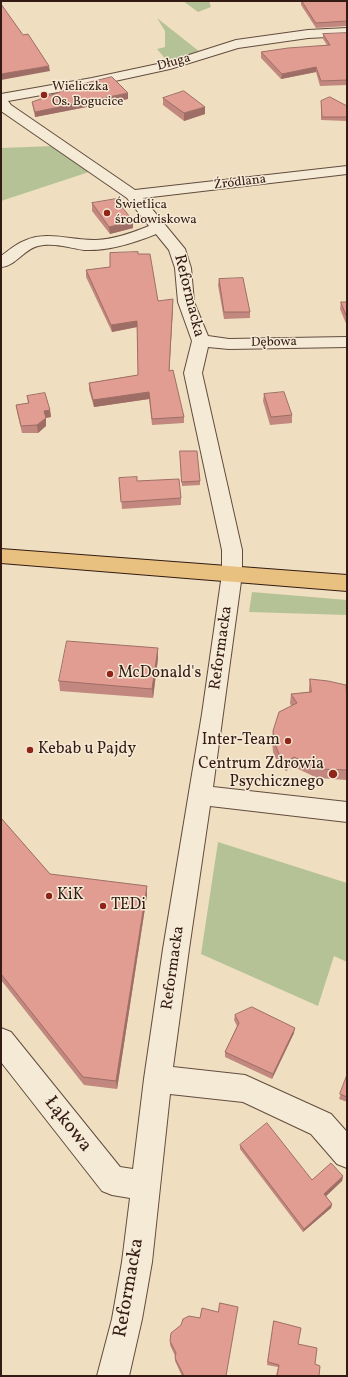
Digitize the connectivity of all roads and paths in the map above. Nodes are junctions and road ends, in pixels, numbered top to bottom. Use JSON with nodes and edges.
{"nodes":[{"id":1,"x":347,"y":32,"type":"edge"},
{"id":2,"x":1,"y":99,"type":"edge"},
{"id":3,"x":346,"y":172,"type":"edge"},
{"id":4,"x":132,"y":195,"type":"junction"},
{"id":5,"x":159,"y":227,"type":"junction"},
{"id":6,"x":1,"y":262,"type":"edge"},
{"id":7,"x":201,"y":341,"type":"junction"},
{"id":8,"x":347,"y":342,"type":"edge"},
{"id":9,"x":1,"y":556,"type":"edge"},
{"id":10,"x":232,"y":574,"type":"junction"},
{"id":11,"x":347,"y":583,"type":"edge"},
{"id":12,"x":201,"y":794,"type":"junction"},
{"id":13,"x":347,"y":812,"type":"edge"},
{"id":14,"x":1,"y":1041,"type":"edge"},
{"id":15,"x":158,"y":1079,"type":"junction"},
{"id":16,"x":347,"y":1154,"type":"edge"},
{"id":17,"x":146,"y":1185,"type":"junction"},
{"id":18,"x":113,"y":1376,"type":"edge"}],
"edges":[{"from":1,"to":2,"type":"street","name":"Długa"},
{"from":2,"to":4,"type":"street","name":"Reformacka"},
{"from":3,"to":4,"type":"street","name":"Źródlana"},
{"from":4,"to":5,"type":"street","name":"Reformacka"},
{"from":5,"to":6,"type":"street"},
{"from":5,"to":7,"type":"street","name":"Reformacka"},
{"from":7,"to":8,"type":"street","name":"Dębowa"},
{"from":7,"to":10,"type":"street","name":"Reformacka"},
{"from":9,"to":10,"type":"main road"},
{"from":10,"to":11,"type":"main road"},
{"from":10,"to":12,"type":"street","name":"Reformacka"},
{"from":12,"to":13,"type":"street"},
{"from":12,"to":15,"type":"street","name":"Reformacka"},
{"from":14,"to":17,"type":"street","name":"Łąkowa"},
{"from":15,"to":16,"type":"street"},
{"from":15,"to":17,"type":"street","name":"Reformacka"},
{"from":17,"to":18,"type":"street","name":"Reformacka"}]}
